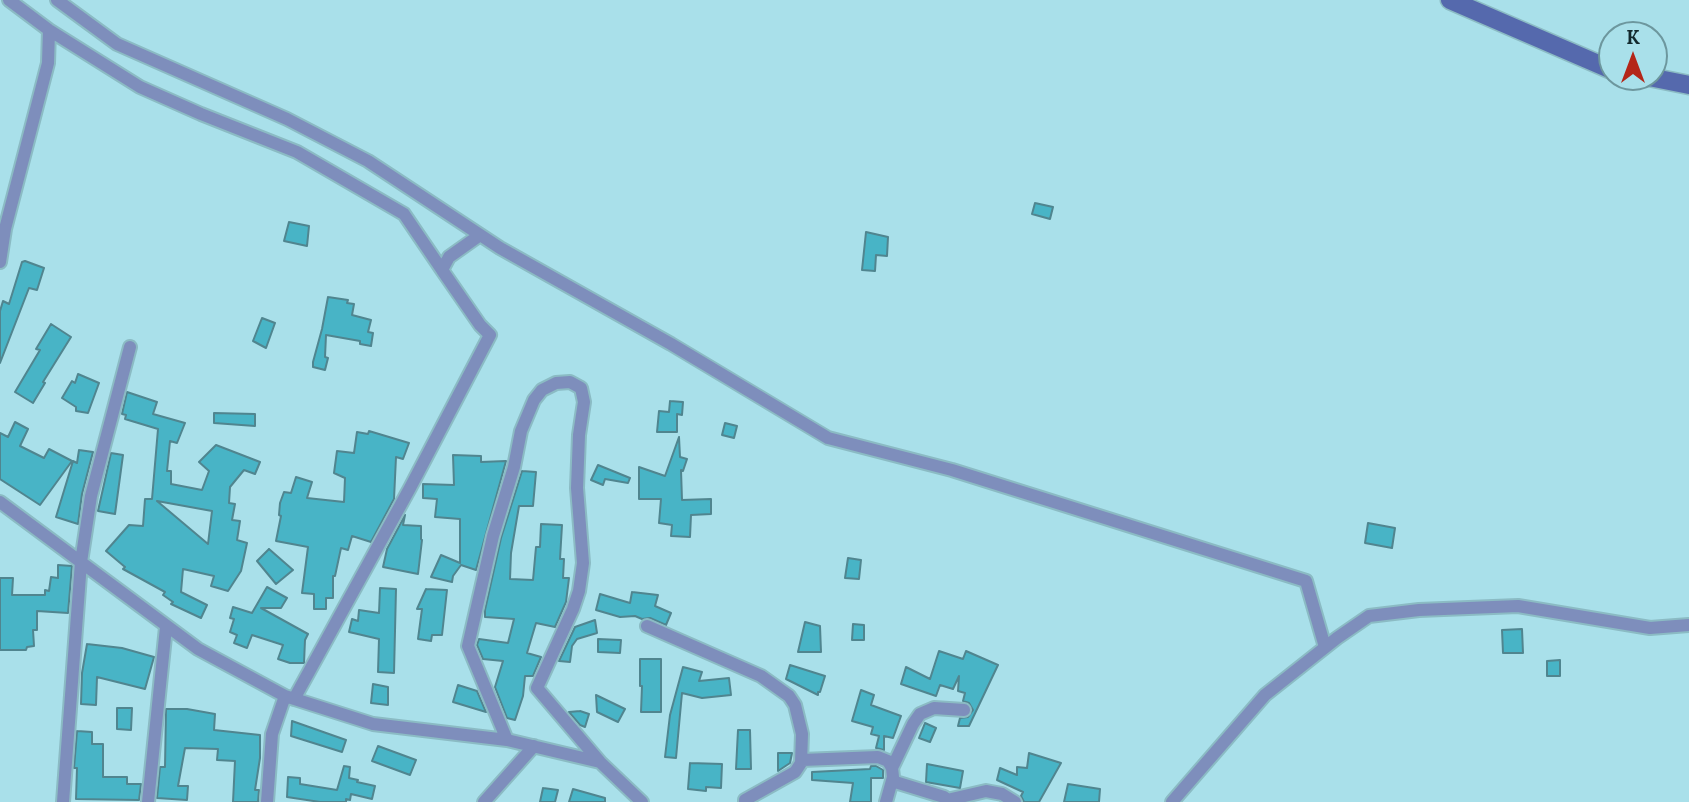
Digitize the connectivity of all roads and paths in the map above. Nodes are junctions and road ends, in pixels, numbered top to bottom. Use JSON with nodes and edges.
{"nodes":[{"id":1,"x":9,"y":0,"type":"edge"},
{"id":2,"x":57,"y":0,"type":"edge"},
{"id":3,"x":1450,"y":0,"type":"edge"},
{"id":4,"x":49,"y":30,"type":"junction"},
{"id":5,"x":1598,"y":64,"type":"edge"},
{"id":6,"x":1668,"y":81,"type":"edge"},
{"id":7,"x":1689,"y":85,"type":"edge"},
{"id":8,"x":480,"y":235,"type":"junction"},
{"id":9,"x":0,"y":262,"type":"edge"},
{"id":10,"x":442,"y":270,"type":"junction"},
{"id":11,"x":130,"y":347,"type":"dead end"},
{"id":12,"x":0,"y":502,"type":"edge"},
{"id":13,"x":81,"y":562,"type":"junction"},
{"id":14,"x":1689,"y":625,"type":"edge"},
{"id":15,"x":647,"y":626,"type":"dead end"},
{"id":16,"x":166,"y":627,"type":"junction"},
{"id":17,"x":1325,"y":647,"type":"junction"},
{"id":18,"x":290,"y":697,"type":"junction"},
{"id":19,"x":964,"y":710,"type":"dead end"},
{"id":20,"x":507,"y":740,"type":"junction"},
{"id":21,"x":534,"y":746,"type":"junction"},
{"id":22,"x":802,"y":760,"type":"junction"},
{"id":23,"x":600,"y":762,"type":"junction"},
{"id":24,"x":892,"y":774,"type":"junction"},
{"id":25,"x":948,"y":801,"type":"edge"},
{"id":26,"x":63,"y":802,"type":"edge"},
{"id":27,"x":148,"y":802,"type":"edge"},
{"id":28,"x":267,"y":802,"type":"edge"},
{"id":29,"x":484,"y":802,"type":"edge"},
{"id":30,"x":642,"y":802,"type":"edge"},
{"id":31,"x":745,"y":802,"type":"edge"},
{"id":32,"x":886,"y":802,"type":"edge"},
{"id":33,"x":1015,"y":802,"type":"edge"},
{"id":34,"x":1172,"y":802,"type":"edge"}],
"edges":[{"from":1,"to":4,"type":"street"},
{"from":2,"to":8,"type":"street"},
{"from":3,"to":5,"type":"street"},
{"from":4,"to":9,"type":"street"},
{"from":4,"to":10,"type":"street"},
{"from":6,"to":7,"type":"street"},
{"from":8,"to":10,"type":"street"},
{"from":8,"to":17,"type":"street"},
{"from":10,"to":18,"type":"street"},
{"from":11,"to":13,"type":"street"},
{"from":12,"to":13,"type":"street"},
{"from":13,"to":16,"type":"street"},
{"from":13,"to":26,"type":"street"},
{"from":14,"to":17,"type":"street"},
{"from":15,"to":22,"type":"street"},
{"from":16,"to":18,"type":"street"},
{"from":16,"to":27,"type":"street"},
{"from":17,"to":34,"type":"street"},
{"from":18,"to":20,"type":"street"},
{"from":18,"to":28,"type":"street"},
{"from":19,"to":24,"type":"street"},
{"from":20,"to":21,"type":"street"},
{"from":20,"to":23,"type":"street"},
{"from":21,"to":23,"type":"street"},
{"from":21,"to":29,"type":"street"},
{"from":22,"to":24,"type":"street"},
{"from":22,"to":31,"type":"street"},
{"from":23,"to":30,"type":"street"},
{"from":24,"to":25,"type":"street"},
{"from":24,"to":32,"type":"street"},
{"from":25,"to":33,"type":"street"}]}
